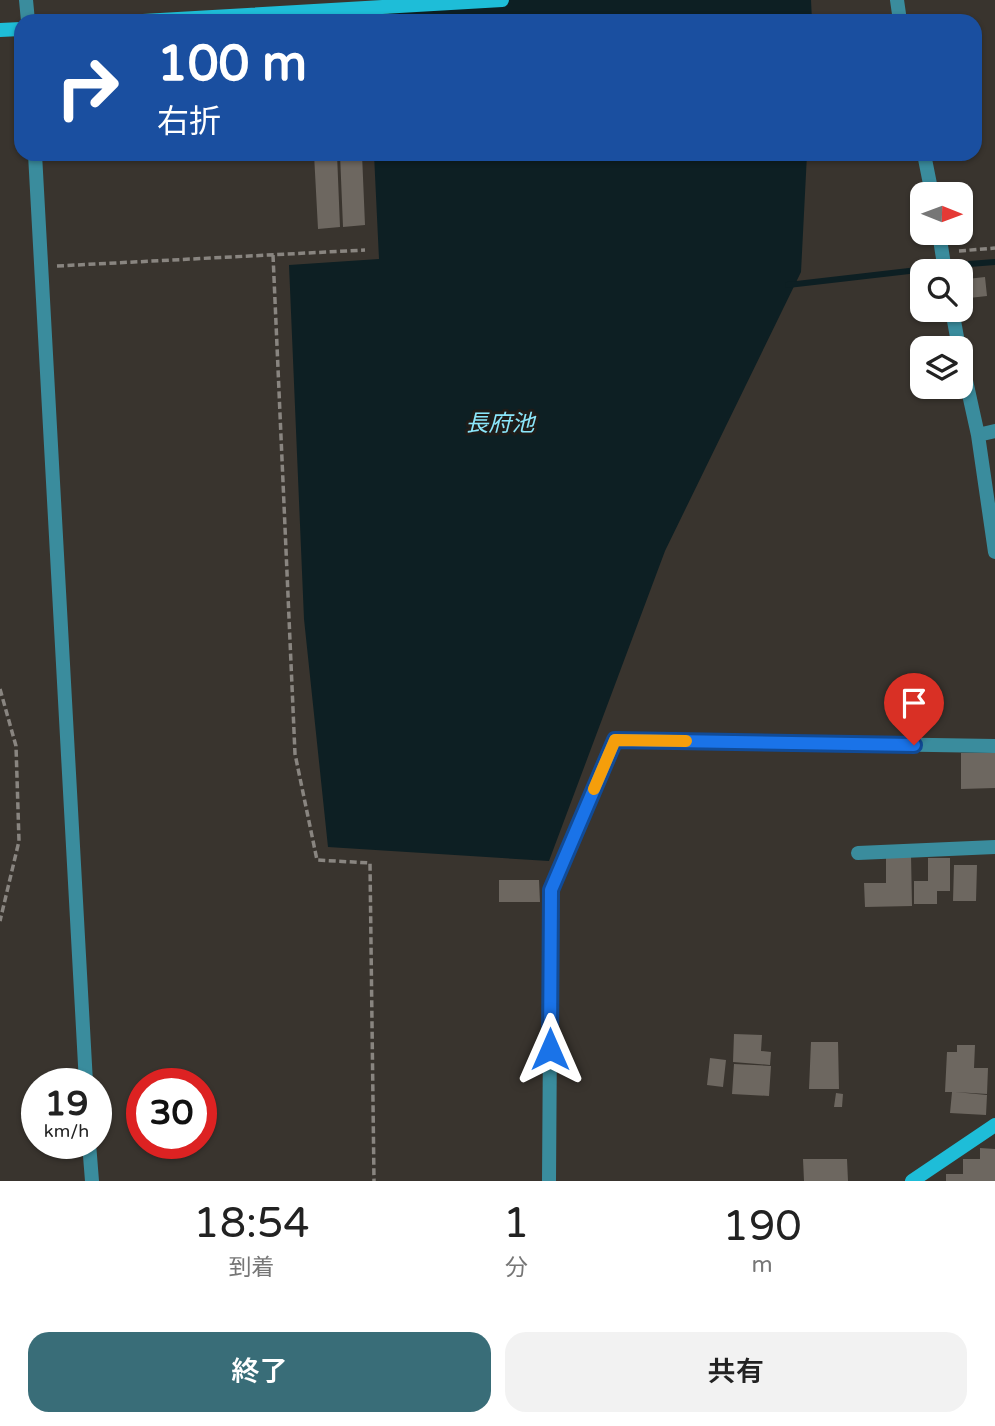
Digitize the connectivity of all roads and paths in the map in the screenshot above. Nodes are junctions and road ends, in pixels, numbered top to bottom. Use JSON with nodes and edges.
{"nodes":[{"id":1,"x":502,"y":0,"type":"edge"},
{"id":2,"x":244,"y":14,"type":"edge"},
{"id":3,"x":35,"y":161,"type":"edge"},
{"id":4,"x":925,"y":161,"type":"edge"},
{"id":5,"x":930,"y":182,"type":"edge"},
{"id":6,"x":941,"y":245,"type":"edge"},
{"id":7,"x":995,"y":248,"type":"edge"},
{"id":8,"x":365,"y":250,"type":"dead end"},
{"id":9,"x":942,"y":253,"type":"junction"},
{"id":10,"x":273,"y":255,"type":"junction"},
{"id":11,"x":943,"y":259,"type":"edge"},
{"id":12,"x":41,"y":267,"type":"junction"},
{"id":13,"x":970,"y":399,"type":"edge"},
{"id":14,"x":995,"y":431,"type":"edge"},
{"id":15,"x":978,"y":435,"type":"junction"},
{"id":16,"x":995,"y":552,"type":"edge"},
{"id":17,"x":0,"y":690,"type":"edge"},
{"id":18,"x":995,"y":746,"type":"edge"},
{"id":19,"x":995,"y":847,"type":"edge"},
{"id":20,"x":858,"y":853,"type":"dead end"},
{"id":21,"x":0,"y":922,"type":"edge"},
{"id":22,"x":85,"y":1068,"type":"edge"},
{"id":23,"x":995,"y":1125,"type":"edge"},
{"id":24,"x":90,"y":1159,"type":"edge"},
{"id":25,"x":918,"y":1179,"type":"edge"},
{"id":26,"x":92,"y":1181,"type":"edge"},
{"id":27,"x":374,"y":1181,"type":"edge"},
{"id":28,"x":548,"y":1181,"type":"edge"}],
"edges":[{"from":1,"to":2,"type":"street"},
{"from":3,"to":12,"type":"street"},
{"from":4,"to":5,"type":"street"},
{"from":6,"to":9,"type":"street"},
{"from":7,"to":9,"type":"path"},
{"from":8,"to":10,"type":"path"},
{"from":9,"to":11,"type":"street"},
{"from":10,"to":12,"type":"path"},
{"from":10,"to":27,"type":"path"},
{"from":12,"to":22,"type":"street"},
{"from":13,"to":15,"type":"street"},
{"from":14,"to":15,"type":"street"},
{"from":15,"to":16,"type":"street"},
{"from":17,"to":21,"type":"path"},
{"from":18,"to":28,"type":"street"},
{"from":19,"to":20,"type":"street"},
{"from":23,"to":25,"type":"street"},
{"from":24,"to":26,"type":"street"}]}
